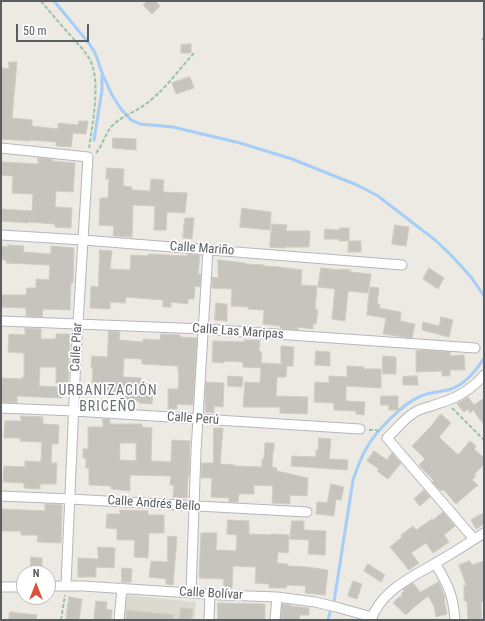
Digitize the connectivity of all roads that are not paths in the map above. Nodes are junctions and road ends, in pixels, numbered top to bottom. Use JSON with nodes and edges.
{"nodes":[{"id":1,"x":1,"y":148,"type":"edge"},
{"id":2,"x":1,"y":235,"type":"edge"},
{"id":3,"x":83,"y":240,"type":"junction"},
{"id":4,"x":208,"y":249,"type":"junction"},
{"id":5,"x":402,"y":265,"type":"dead end"},
{"id":6,"x":1,"y":321,"type":"edge"},
{"id":7,"x":78,"y":325,"type":"junction"},
{"id":8,"x":204,"y":329,"type":"junction"},
{"id":9,"x":475,"y":348,"type":"dead end"},
{"id":10,"x":484,"y":375,"type":"edge"},
{"id":11,"x":1,"y":408,"type":"edge"},
{"id":12,"x":74,"y":411,"type":"junction"},
{"id":13,"x":198,"y":419,"type":"junction"},
{"id":14,"x":360,"y":429,"type":"road end"},
{"id":15,"x":1,"y":496,"type":"edge"},
{"id":16,"x":70,"y":499,"type":"junction"},
{"id":17,"x":194,"y":506,"type":"junction"},
{"id":18,"x":307,"y":512,"type":"dead end"},
{"id":19,"x":484,"y":533,"type":"edge"},
{"id":20,"x":474,"y":539,"type":"junction"},
{"id":21,"x":435,"y":564,"type":"junction"},
{"id":22,"x":66,"y":585,"type":"junction"},
{"id":23,"x":56,"y":586,"type":"edge"},
{"id":24,"x":16,"y":587,"type":"edge"},
{"id":25,"x":1,"y":588,"type":"edge"},
{"id":26,"x":122,"y":588,"type":"junction"},
{"id":27,"x":191,"y":592,"type":"junction"},
{"id":28,"x":210,"y":594,"type":"junction"},
{"id":29,"x":277,"y":597,"type":"junction"},
{"id":30,"x":371,"y":619,"type":"edge"},
{"id":31,"x":119,"y":620,"type":"edge"},
{"id":32,"x":209,"y":620,"type":"edge"},
{"id":33,"x":275,"y":620,"type":"edge"},
{"id":34,"x":455,"y":620,"type":"edge"}],
"edges":[{"from":1,"to":3,"type":"street","name":"Calle Piar"},
{"from":2,"to":3,"type":"street","name":"Calle Mariño"},
{"from":3,"to":4,"type":"street","name":"Calle Mariño"},
{"from":3,"to":7,"type":"street","name":"Calle Piar"},
{"from":4,"to":5,"type":"street","name":"Calle Mariño"},
{"from":4,"to":8,"type":"street"},
{"from":6,"to":7,"type":"street","name":"Calle Las Maripas"},
{"from":7,"to":8,"type":"street","name":"Calle Las Maripas"},
{"from":7,"to":12,"type":"street","name":"Calle Piar"},
{"from":8,"to":9,"type":"street","name":"Calle Las Maripas"},
{"from":8,"to":13,"type":"street"},
{"from":10,"to":20,"type":"street"},
{"from":11,"to":12,"type":"street","name":"Calle Perú"},
{"from":12,"to":13,"type":"street","name":"Calle Perú"},
{"from":12,"to":16,"type":"street","name":"Calle Piar"},
{"from":13,"to":14,"type":"street","name":"Calle Perú"},
{"from":13,"to":17,"type":"street"},
{"from":15,"to":16,"type":"street","name":"Calle Andrés Bello"},
{"from":16,"to":17,"type":"street","name":"Calle Andrés Bello"},
{"from":16,"to":22,"type":"street","name":"Calle Piar"},
{"from":17,"to":18,"type":"street","name":"Calle Andrés Bello"},
{"from":17,"to":27,"type":"street"},
{"from":19,"to":20,"type":"street"},
{"from":20,"to":21,"type":"street"},
{"from":21,"to":30,"type":"street"},
{"from":21,"to":34,"type":"street"},
{"from":22,"to":23,"type":"street","name":"Calle Bolívar"},
{"from":22,"to":26,"type":"street","name":"Calle Bolívar"},
{"from":24,"to":25,"type":"street"},
{"from":26,"to":27,"type":"street","name":"Calle Bolívar"},
{"from":26,"to":31,"type":"street"},
{"from":27,"to":28,"type":"street","name":"Calle Bolívar"},
{"from":28,"to":29,"type":"street","name":"Calle Bolívar"},
{"from":28,"to":32,"type":"street"},
{"from":29,"to":30,"type":"street","name":"Calle Bolívar"},
{"from":29,"to":33,"type":"street"}]}
